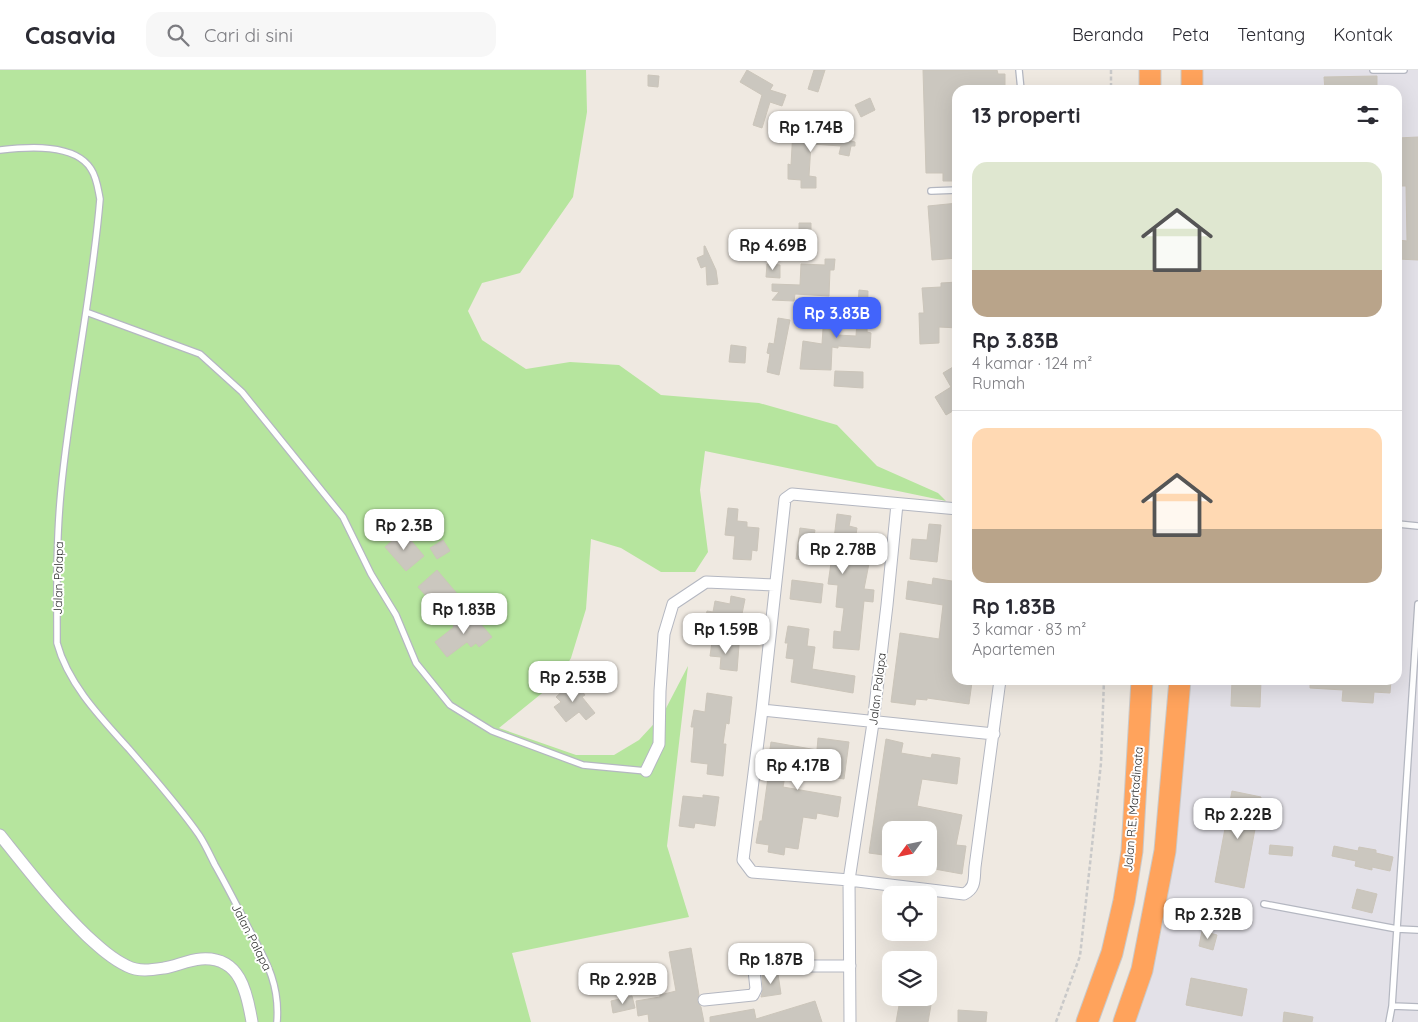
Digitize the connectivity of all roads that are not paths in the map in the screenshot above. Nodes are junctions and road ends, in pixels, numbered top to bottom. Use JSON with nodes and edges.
{"nodes":[{"id":1,"x":1019,"y":70,"type":"edge"},
{"id":2,"x":1150,"y":70,"type":"edge"},
{"id":3,"x":1192,"y":70,"type":"edge"},
{"id":4,"x":1373,"y":70,"type":"edge"},
{"id":5,"x":1404,"y":70,"type":"edge"},
{"id":6,"x":1020,"y":85,"type":"edge"},
{"id":7,"x":1150,"y":85,"type":"edge"},
{"id":8,"x":1192,"y":85,"type":"edge"},
{"id":9,"x":0,"y":150,"type":"edge"},
{"id":10,"x":952,"y":190,"type":"edge"},
{"id":11,"x":931,"y":191,"type":"dead end"},
{"id":12,"x":86,"y":312,"type":"junction"},
{"id":13,"x":897,"y":504,"type":"junction"},
{"id":14,"x":952,"y":509,"type":"edge"},
{"id":15,"x":1402,"y":524,"type":"edge"},
{"id":16,"x":1418,"y":526,"type":"edge"},
{"id":17,"x":775,"y":585,"type":"junction"},
{"id":18,"x":1418,"y":604,"type":"edge"},
{"id":19,"x":999,"y":685,"type":"edge"},
{"id":20,"x":1142,"y":685,"type":"edge"},
{"id":21,"x":1180,"y":685,"type":"edge"},
{"id":22,"x":762,"y":710,"type":"junction"},
{"id":23,"x":873,"y":723,"type":"junction"},
{"id":24,"x":994,"y":734,"type":"junction"},
{"id":25,"x":646,"y":771,"type":"joint"},
{"id":26,"x":0,"y":835,"type":"edge"},
{"id":27,"x":849,"y":880,"type":"junction"},
{"id":28,"x":1264,"y":904,"type":"dead end"},
{"id":29,"x":1397,"y":929,"type":"junction"},
{"id":30,"x":1418,"y":930,"type":"edge"},
{"id":31,"x":850,"y":966,"type":"junction"},
{"id":32,"x":704,"y":1000,"type":"dead end"},
{"id":33,"x":1392,"y":1006,"type":"junction"},
{"id":34,"x":1418,"y":1008,"type":"edge"},
{"id":35,"x":252,"y":1022,"type":"edge"},
{"id":36,"x":277,"y":1022,"type":"edge"},
{"id":37,"x":850,"y":1022,"type":"edge"},
{"id":38,"x":1087,"y":1022,"type":"edge"},
{"id":39,"x":1124,"y":1022,"type":"edge"},
{"id":40,"x":1389,"y":1022,"type":"edge"}],
"edges":[{"from":1,"to":6,"type":"lane"},
{"from":2,"to":7,"type":"highway"},
{"from":3,"to":8,"type":"highway"},
{"from":4,"to":5,"type":"lane"},
{"from":9,"to":12,"type":"lane","name":"Jalan Palapa"},
{"from":10,"to":11,"type":"lane"},
{"from":12,"to":25,"type":"lane"},
{"from":12,"to":36,"type":"lane","name":"Jalan Palapa"},
{"from":13,"to":14,"type":"street"},
{"from":13,"to":17,"type":"street"},
{"from":13,"to":23,"type":"street","name":"Jalan Palapa"},
{"from":15,"to":16,"type":"lane"},
{"from":17,"to":22,"type":"street"},
{"from":17,"to":25,"type":"street"},
{"from":18,"to":29,"type":"lane"},
{"from":19,"to":24,"type":"street"},
{"from":20,"to":38,"type":"highway","name":"Jalan R.E. Martadinata"},
{"from":21,"to":39,"type":"highway"},
{"from":22,"to":23,"type":"street"},
{"from":22,"to":27,"type":"street"},
{"from":23,"to":24,"type":"street"},
{"from":23,"to":27,"type":"street","name":"Jalan Palapa"},
{"from":24,"to":27,"type":"street"},
{"from":26,"to":35,"type":"street"},
{"from":27,"to":31,"type":"street","name":"Jalan Palapa"},
{"from":28,"to":29,"type":"lane"},
{"from":29,"to":30,"type":"lane"},
{"from":29,"to":33,"type":"lane"},
{"from":31,"to":32,"type":"street"},
{"from":31,"to":37,"type":"street","name":"Jalan Palapa"},
{"from":33,"to":34,"type":"lane"},
{"from":33,"to":40,"type":"lane"}]}
